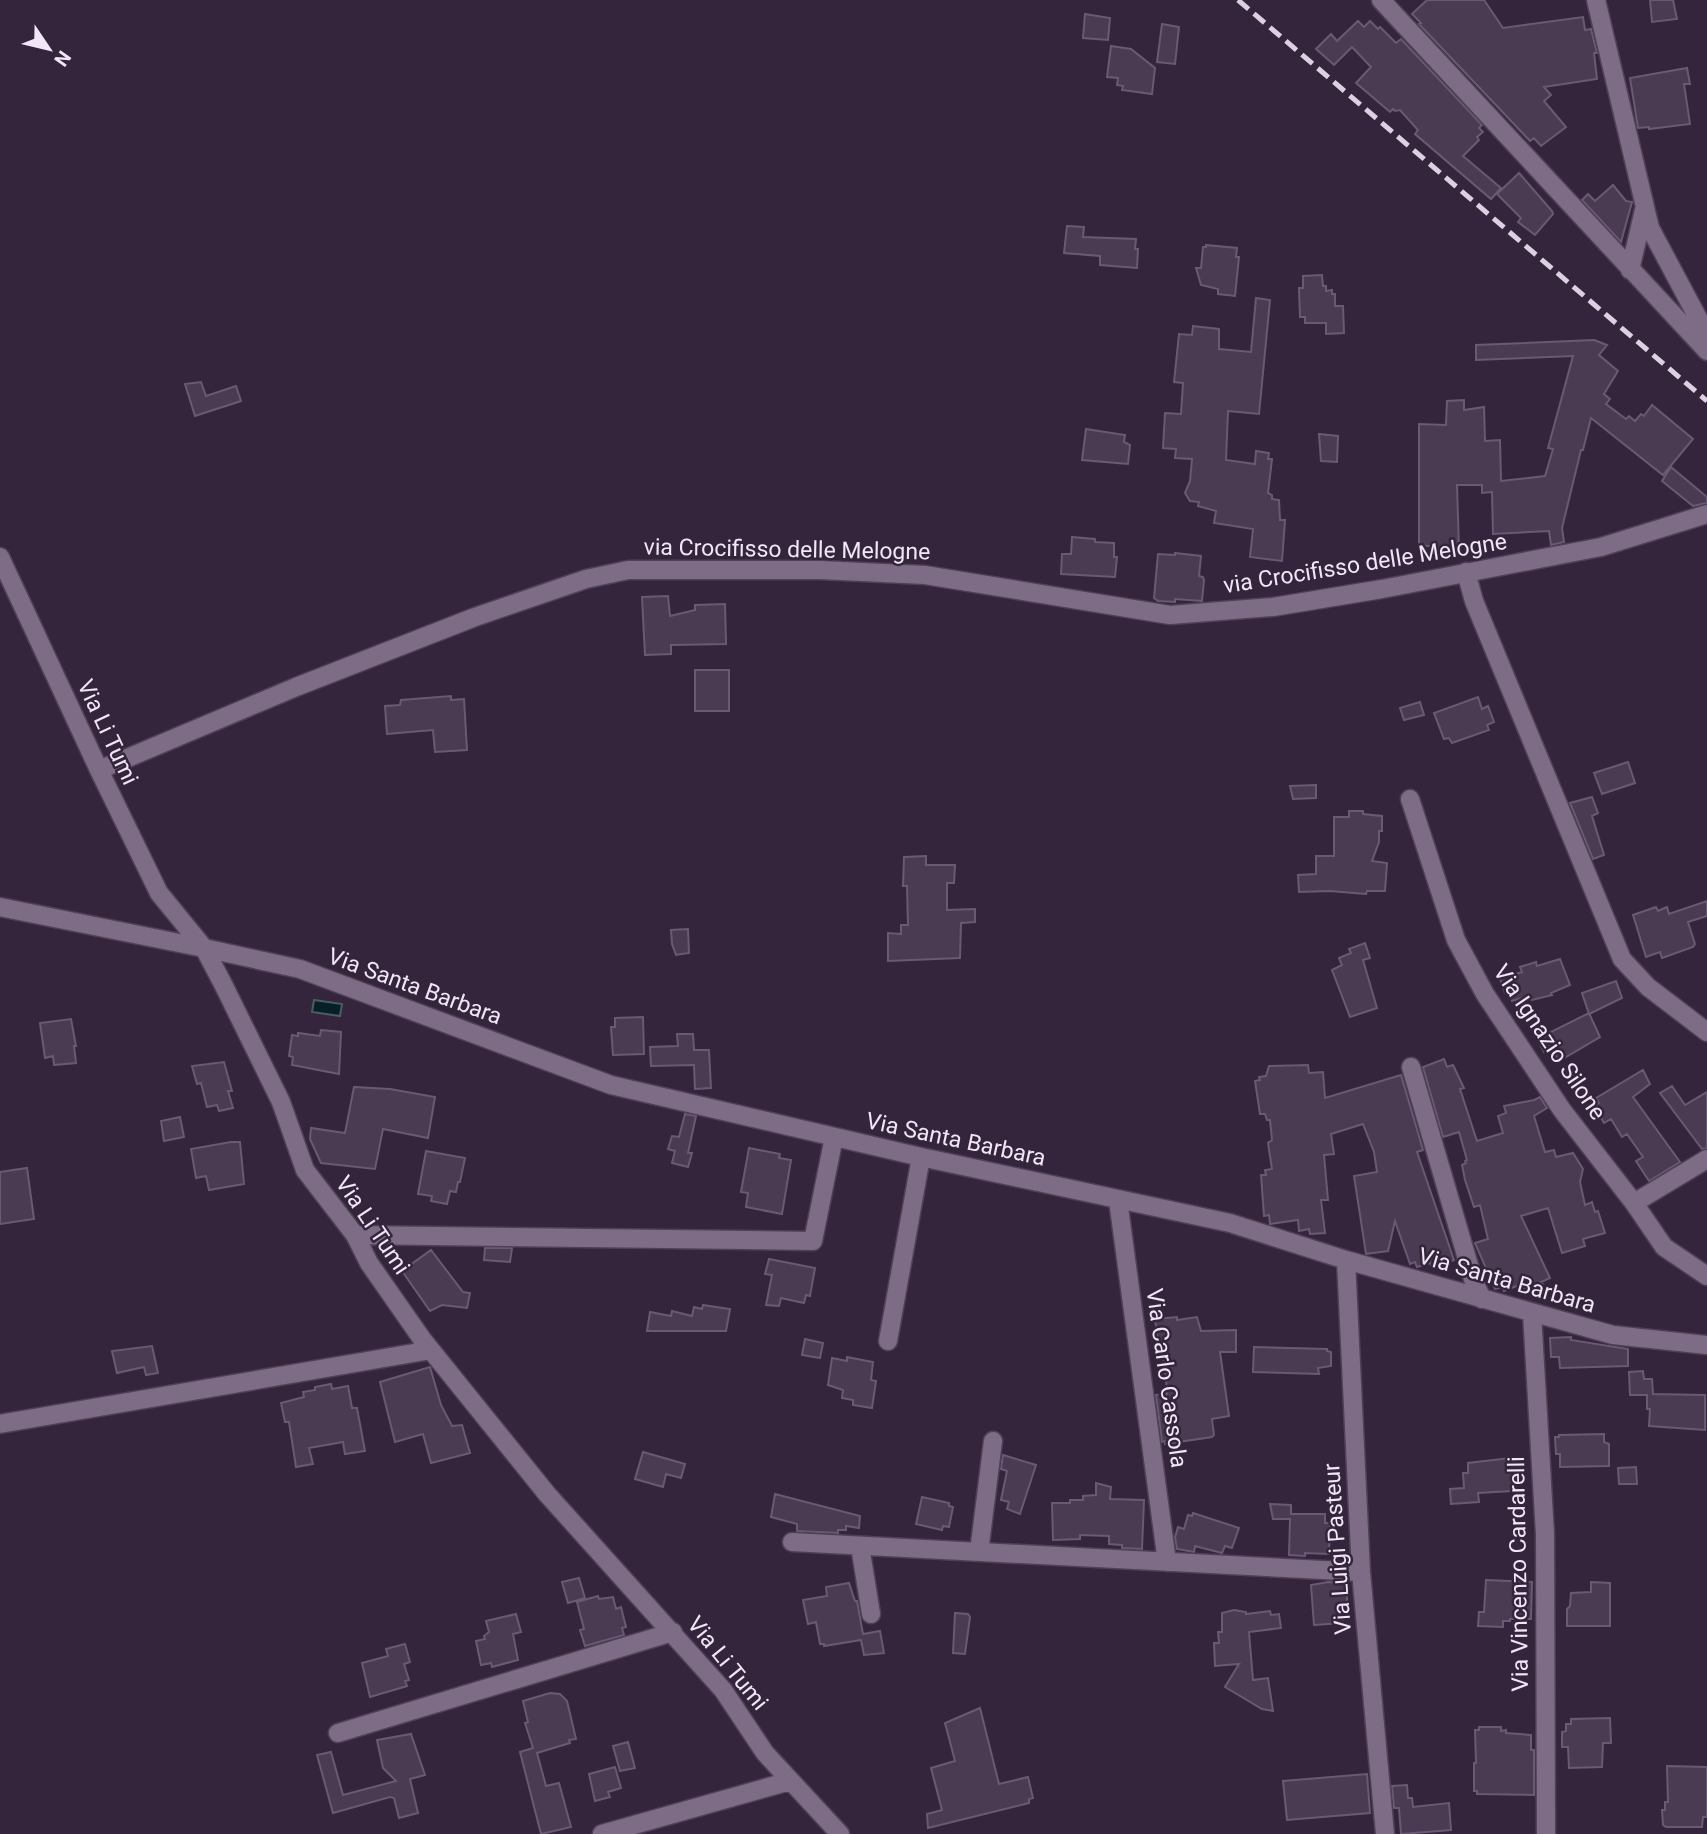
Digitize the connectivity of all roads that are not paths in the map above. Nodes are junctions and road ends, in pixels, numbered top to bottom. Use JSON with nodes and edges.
{"nodes":[{"id":1,"x":1381,"y":0,"type":"edge"},
{"id":2,"x":1596,"y":0,"type":"edge"},
{"id":3,"x":1645,"y":206,"type":"junction"},
{"id":4,"x":1630,"y":270,"type":"junction"},
{"id":5,"x":1707,"y":335,"type":"edge"},
{"id":6,"x":1707,"y":351,"type":"edge"},
{"id":7,"x":1707,"y":514,"type":"edge"},
{"id":8,"x":0,"y":557,"type":"edge"},
{"id":9,"x":1466,"y":572,"type":"junction"},
{"id":10,"x":99,"y":770,"type":"junction"},
{"id":11,"x":1410,"y":799,"type":"dead end"},
{"id":12,"x":0,"y":907,"type":"edge"},
{"id":13,"x":204,"y":948,"type":"junction"},
{"id":14,"x":1707,"y":1032,"type":"edge"},
{"id":15,"x":1411,"y":1067,"type":"dead end"},
{"id":16,"x":834,"y":1137,"type":"junction"},
{"id":17,"x":921,"y":1157,"type":"junction"},
{"id":18,"x":1707,"y":1159,"type":"edge"},
{"id":19,"x":1118,"y":1200,"type":"junction"},
{"id":20,"x":1634,"y":1203,"type":"junction"},
{"id":21,"x":355,"y":1235,"type":"junction"},
{"id":22,"x":1346,"y":1260,"type":"junction"},
{"id":23,"x":1707,"y":1276,"type":"edge"},
{"id":24,"x":1482,"y":1299,"type":"junction"},
{"id":25,"x":1532,"y":1313,"type":"junction"},
{"id":26,"x":888,"y":1341,"type":"dead end"},
{"id":27,"x":1707,"y":1345,"type":"edge"},
{"id":28,"x":431,"y":1350,"type":"junction"},
{"id":29,"x":0,"y":1424,"type":"edge"},
{"id":30,"x":993,"y":1441,"type":"dead end"},
{"id":31,"x":792,"y":1542,"type":"dead end"},
{"id":32,"x":860,"y":1546,"type":"junction"},
{"id":33,"x":979,"y":1552,"type":"junction"},
{"id":34,"x":1167,"y":1562,"type":"junction"},
{"id":35,"x":1361,"y":1572,"type":"junction"},
{"id":36,"x":871,"y":1614,"type":"dead end"},
{"id":37,"x":673,"y":1632,"type":"junction"},
{"id":38,"x":338,"y":1733,"type":"dead end"},
{"id":39,"x":790,"y":1781,"type":"junction"},
{"id":40,"x":602,"y":1834,"type":"edge"},
{"id":41,"x":840,"y":1834,"type":"edge"},
{"id":42,"x":1385,"y":1834,"type":"edge"},
{"id":43,"x":1546,"y":1834,"type":"edge"}],
"edges":[{"from":1,"to":4,"type":"street"},
{"from":2,"to":3,"type":"street"},
{"from":3,"to":4,"type":"street"},
{"from":3,"to":5,"type":"street"},
{"from":4,"to":6,"type":"street"},
{"from":7,"to":9,"type":"street","name":"via Crocifisso delle Melogne"},
{"from":8,"to":10,"type":"street","name":"Via Li Tumi"},
{"from":9,"to":10,"type":"street","name":"via Crocifisso delle Melogne"},
{"from":9,"to":14,"type":"street"},
{"from":10,"to":13,"type":"street","name":"Via Li Tumi"},
{"from":11,"to":20,"type":"street","name":"Via Ignazio Silone"},
{"from":12,"to":13,"type":"street","name":"Via Santa Barbara"},
{"from":13,"to":16,"type":"street","name":"Via Santa Barbara"},
{"from":13,"to":21,"type":"street","name":"Via Li Tumi"},
{"from":15,"to":24,"type":"street"},
{"from":16,"to":17,"type":"street","name":"Via Santa Barbara"},
{"from":16,"to":21,"type":"street"},
{"from":17,"to":19,"type":"street","name":"Via Santa Barbara"},
{"from":17,"to":26,"type":"street"},
{"from":18,"to":20,"type":"street"},
{"from":19,"to":22,"type":"street","name":"Via Santa Barbara"},
{"from":19,"to":34,"type":"street","name":"Via Carlo Cassola"},
{"from":20,"to":23,"type":"street","name":"Via Ignazio Silone"},
{"from":21,"to":28,"type":"street","name":"Via Li Tumi"},
{"from":22,"to":24,"type":"street","name":"Via Santa Barbara"},
{"from":22,"to":35,"type":"street","name":"Via Luigi Pasteur"},
{"from":24,"to":25,"type":"street","name":"Via Santa Barbara"},
{"from":25,"to":27,"type":"street","name":"Via Santa Barbara"},
{"from":25,"to":43,"type":"street","name":"Via Vincenzo Cardarelli"},
{"from":28,"to":29,"type":"street"},
{"from":28,"to":37,"type":"street","name":"Via Li Tumi"},
{"from":30,"to":33,"type":"street"},
{"from":31,"to":32,"type":"street"},
{"from":32,"to":33,"type":"street"},
{"from":32,"to":36,"type":"street"},
{"from":33,"to":34,"type":"street"},
{"from":34,"to":35,"type":"street"},
{"from":35,"to":42,"type":"street","name":"Via Luigi Pasteur"},
{"from":37,"to":38,"type":"street"},
{"from":37,"to":39,"type":"street","name":"Via Li Tumi"},
{"from":39,"to":40,"type":"street"},
{"from":39,"to":41,"type":"street","name":"Via Li Tumi"}]}
